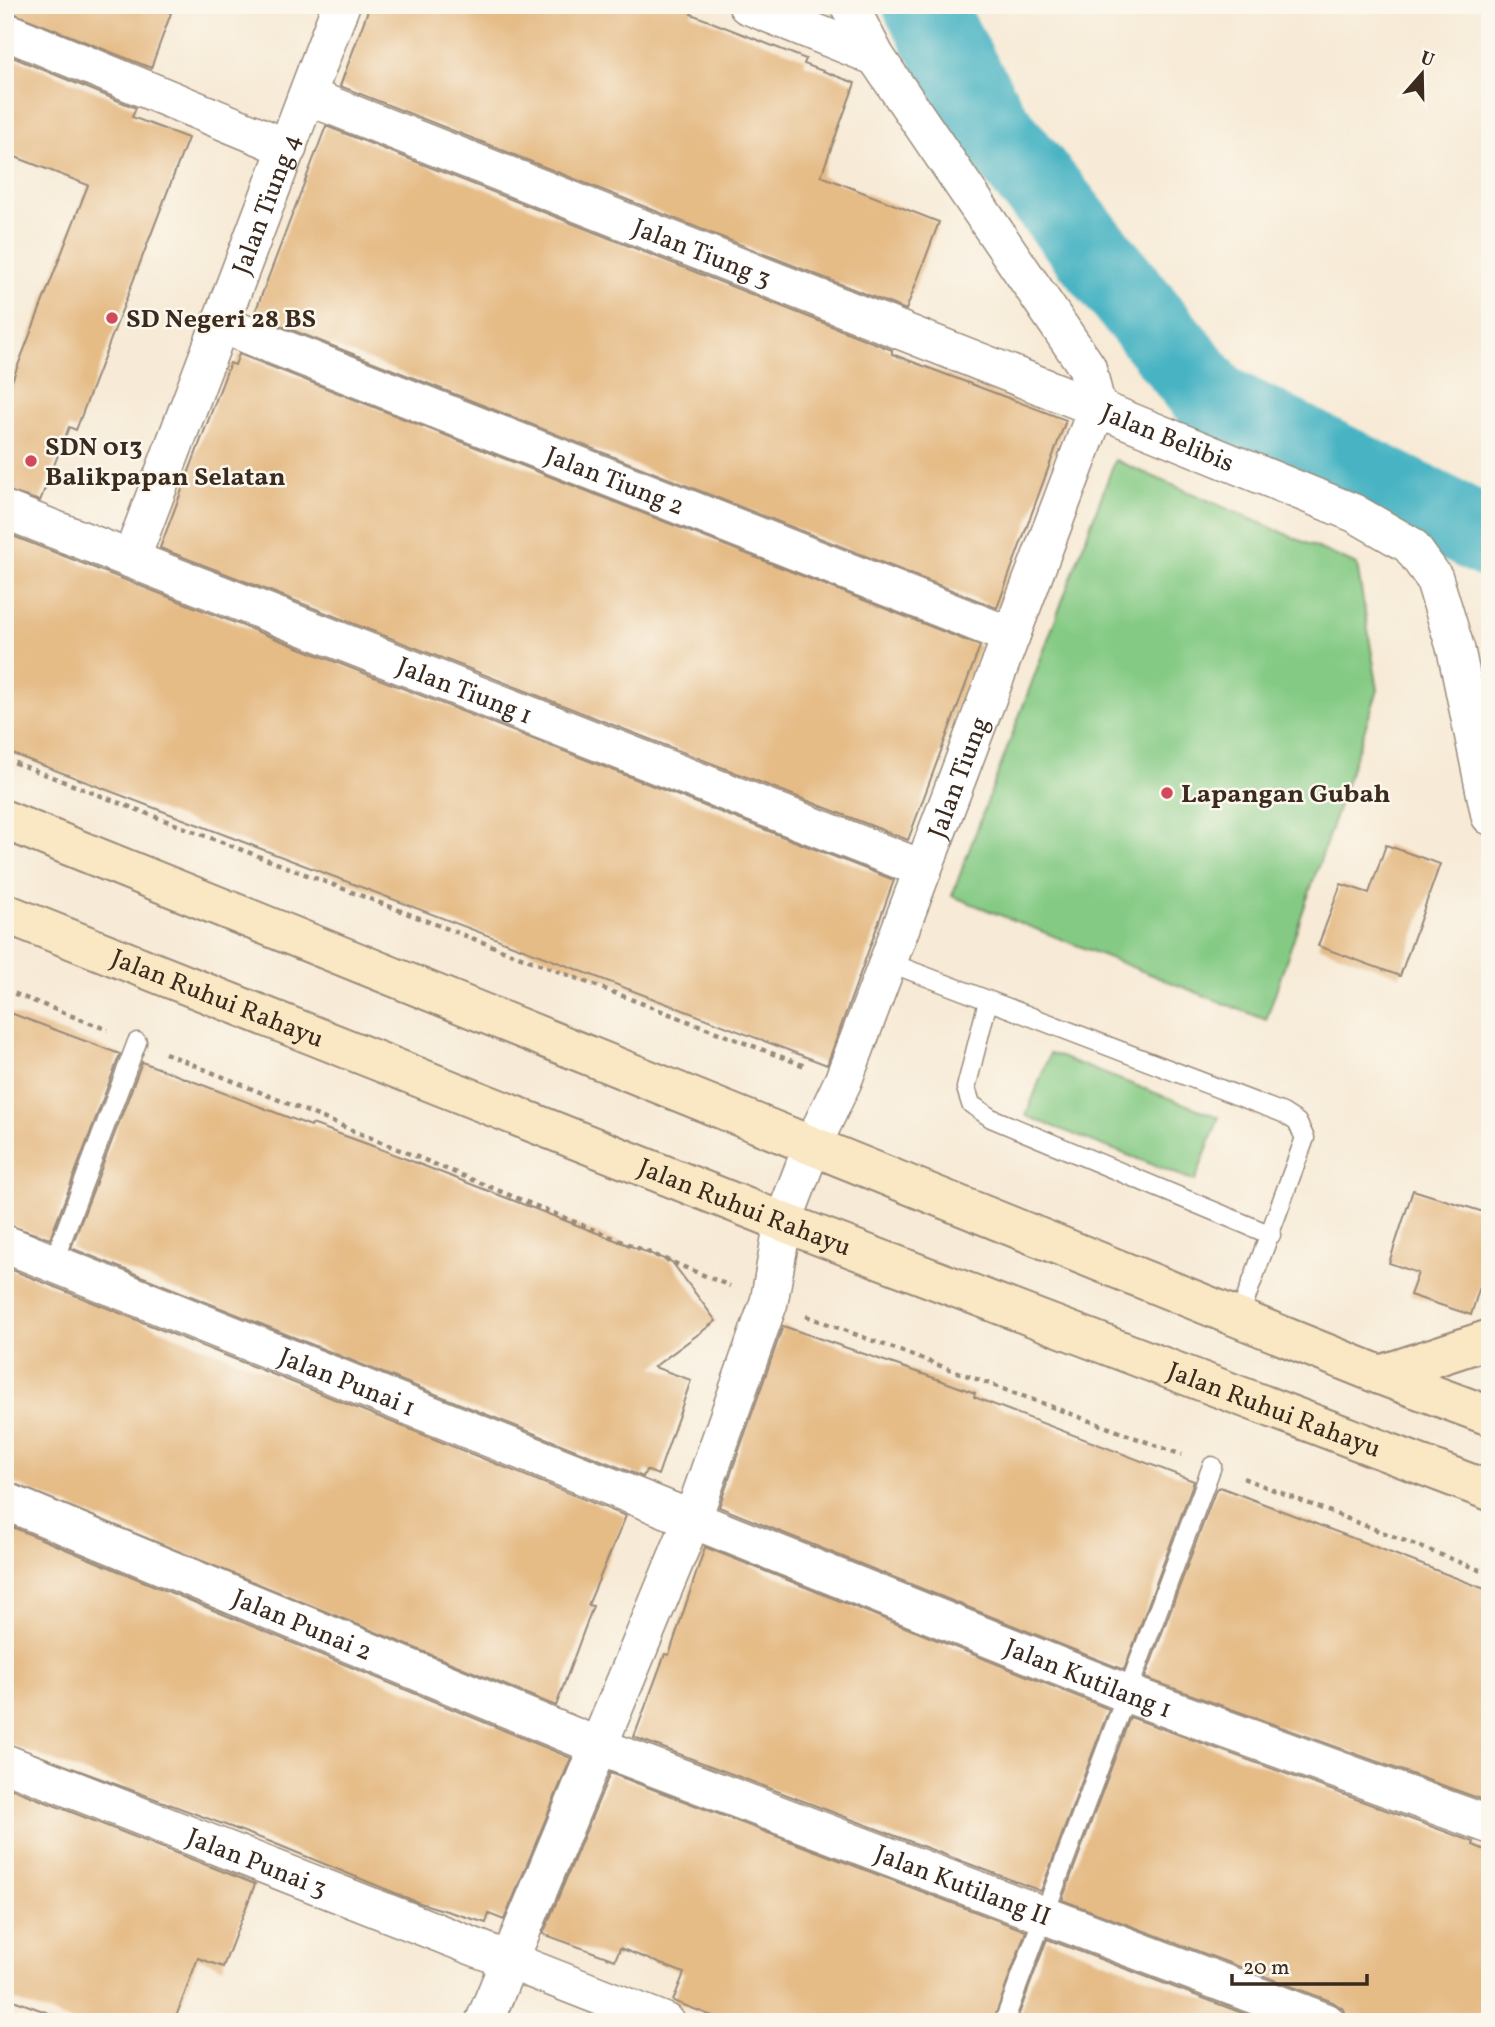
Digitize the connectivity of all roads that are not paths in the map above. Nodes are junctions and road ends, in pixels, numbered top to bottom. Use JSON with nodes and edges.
{"nodes":[{"id":1,"x":341,"y":5,"type":"edge"},
{"id":2,"x":747,"y":5,"type":"edge"},
{"id":3,"x":849,"y":5,"type":"edge"},
{"id":4,"x":5,"y":31,"type":"edge"},
{"id":5,"x":876,"y":57,"type":"junction"},
{"id":6,"x":307,"y":96,"type":"junction"},
{"id":7,"x":288,"y":148,"type":"junction"},
{"id":8,"x":220,"y":324,"type":"junction"},
{"id":9,"x":1097,"y":408,"type":"junction"},
{"id":10,"x":5,"y":510,"type":"edge"},
{"id":11,"x":131,"y":559,"type":"junction"},
{"id":12,"x":1011,"y":636,"type":"junction"},
{"id":13,"x":1490,"y":816,"type":"edge"},
{"id":14,"x":5,"y":820,"type":"edge"},
{"id":15,"x":923,"y":869,"type":"junction"},
{"id":16,"x":5,"y":913,"type":"edge"},
{"id":17,"x":888,"y":962,"type":"junction"},
{"id":18,"x":988,"y":1001,"type":"junction"},
{"id":19,"x":137,"y":1042,"type":"road end"},
{"id":20,"x":812,"y":1146,"type":"junction"},
{"id":21,"x":783,"y":1222,"type":"junction"},
{"id":22,"x":1271,"y":1235,"type":"junction"},
{"id":23,"x":5,"y":1244,"type":"edge"},
{"id":24,"x":53,"y":1262,"type":"junction"},
{"id":25,"x":1239,"y":1317,"type":"junction"},
{"id":26,"x":1490,"y":1339,"type":"edge"},
{"id":27,"x":1380,"y":1375,"type":"junction"},
{"id":28,"x":1490,"y":1416,"type":"edge"},
{"id":29,"x":1212,"y":1466,"type":"road end"},
{"id":30,"x":1490,"y":1491,"type":"edge"},
{"id":31,"x":5,"y":1502,"type":"edge"},
{"id":32,"x":692,"y":1520,"type":"junction"},
{"id":33,"x":1128,"y":1694,"type":"junction"},
{"id":34,"x":600,"y":1747,"type":"junction"},
{"id":35,"x":5,"y":1763,"type":"edge"},
{"id":36,"x":1490,"y":1825,"type":"edge"},
{"id":37,"x":1045,"y":1918,"type":"junction"},
{"id":38,"x":508,"y":1960,"type":"junction"},
{"id":39,"x":484,"y":2022,"type":"edge"},
{"id":40,"x":666,"y":2022,"type":"edge"},
{"id":41,"x":1004,"y":2022,"type":"edge"},
{"id":42,"x":1326,"y":2022,"type":"edge"}],
"edges":[{"from":1,"to":6,"type":"street","name":"Jalan Tiung 4"},
{"from":2,"to":5,"type":"street"},
{"from":3,"to":5,"type":"street","name":"Jalan Belibis"},
{"from":4,"to":7,"type":"street"},
{"from":5,"to":9,"type":"street","name":"Jalan Belibis"},
{"from":6,"to":7,"type":"street","name":"Jalan Tiung 4"},
{"from":6,"to":9,"type":"street","name":"Jalan Tiung 3"},
{"from":7,"to":8,"type":"street","name":"Jalan Tiung 4"},
{"from":8,"to":11,"type":"street","name":"Jalan Tiung 4"},
{"from":8,"to":12,"type":"street","name":"Jalan Tiung 2"},
{"from":9,"to":12,"type":"street","name":"Jalan Tiung"},
{"from":9,"to":13,"type":"street","name":"Jalan Belibis"},
{"from":10,"to":11,"type":"street","name":"Jalan Tiung 1"},
{"from":11,"to":15,"type":"street","name":"Jalan Tiung 1"},
{"from":12,"to":15,"type":"street","name":"Jalan Tiung"},
{"from":14,"to":20,"type":"main road"},
{"from":15,"to":17,"type":"street","name":"Jalan Tiung"},
{"from":16,"to":21,"type":"main road","name":"Jalan Ruhui Rahayu"},
{"from":17,"to":18,"type":"lane"},
{"from":17,"to":20,"type":"street","name":"Jalan Tiung"},
{"from":18,"to":22,"type":"lane"},
{"from":18,"to":22,"type":"lane"},
{"from":19,"to":24,"type":"lane"},
{"from":20,"to":21,"type":"street","name":"Jalan Tiung"},
{"from":20,"to":25,"type":"main road"},
{"from":21,"to":30,"type":"main road","name":"Jalan Ruhui Rahayu"},
{"from":21,"to":32,"type":"street","name":"Jalan Tiung"},
{"from":22,"to":25,"type":"lane"},
{"from":23,"to":24,"type":"street","name":"Jalan Punai 1"},
{"from":24,"to":32,"type":"street","name":"Jalan Punai 1"},
{"from":25,"to":27,"type":"main road"},
{"from":26,"to":27,"type":"main road"},
{"from":27,"to":28,"type":"main road"},
{"from":29,"to":33,"type":"lane"},
{"from":31,"to":34,"type":"street","name":"Jalan Punai 2"},
{"from":32,"to":33,"type":"street","name":"Jalan Kutilang 1"},
{"from":32,"to":34,"type":"street","name":"Jalan Tiung"},
{"from":33,"to":36,"type":"street","name":"Jalan Kutilang 1"},
{"from":33,"to":37,"type":"lane"},
{"from":34,"to":37,"type":"street","name":"Jalan Kutilang II"},
{"from":34,"to":38,"type":"street","name":"Jalan Tiung"},
{"from":35,"to":38,"type":"street","name":"Jalan Punai 3"},
{"from":37,"to":41,"type":"lane"},
{"from":37,"to":42,"type":"street","name":"Jalan Kutilang II"},
{"from":38,"to":39,"type":"street","name":"Jalan Tiung"},
{"from":38,"to":40,"type":"street","name":"Jalan Punai 3"}]}
